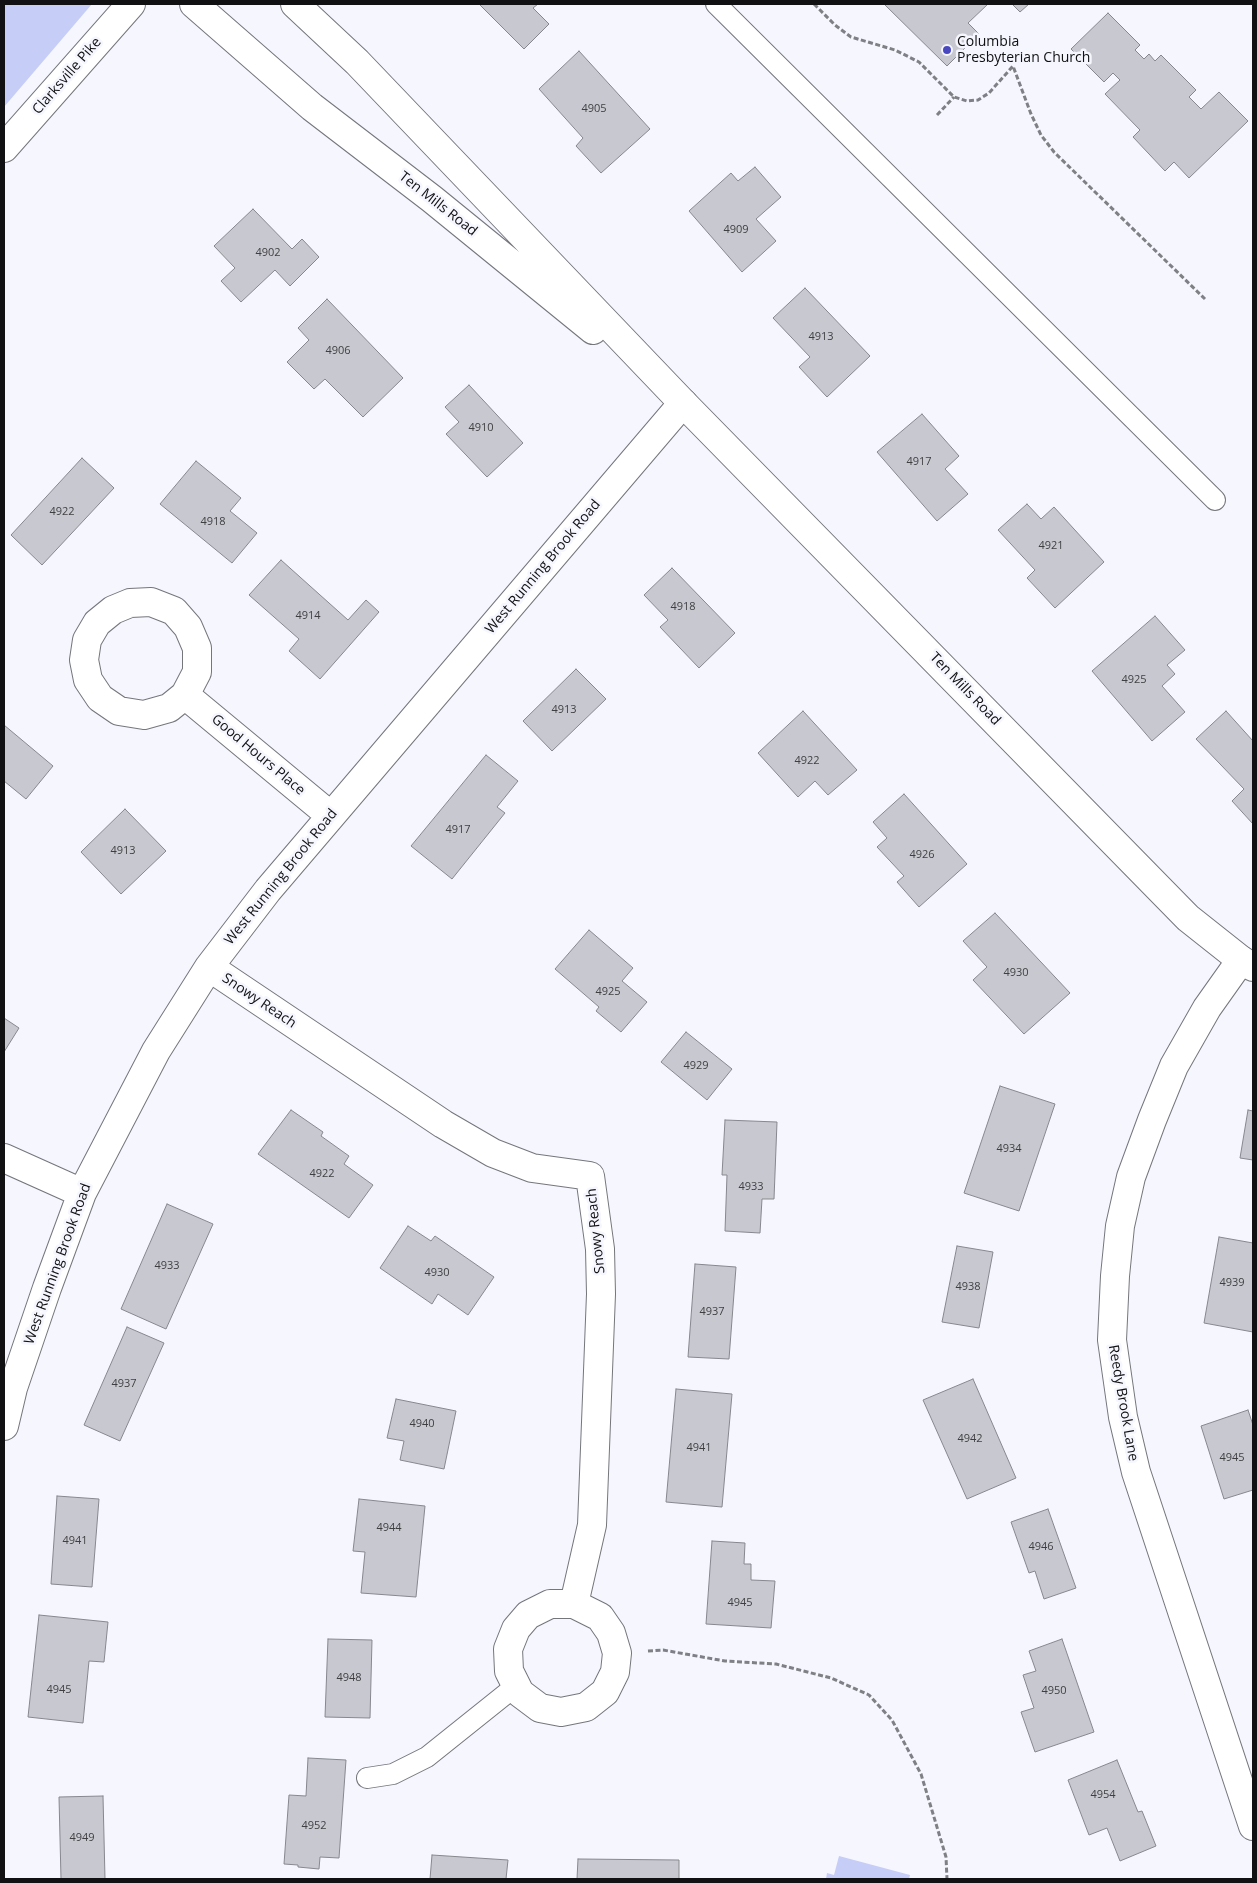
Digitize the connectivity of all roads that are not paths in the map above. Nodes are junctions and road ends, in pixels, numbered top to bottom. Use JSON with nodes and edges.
{"nodes":[{"id":1,"x":131,"y":4,"type":"edge"},
{"id":2,"x":194,"y":4,"type":"edge"},
{"id":3,"x":295,"y":4,"type":"edge"},
{"id":4,"x":722,"y":6,"type":"edge"},
{"id":5,"x":4,"y":148,"type":"edge"},
{"id":6,"x":683,"y":403,"type":"junction"},
{"id":7,"x":1215,"y":500,"type":"dead end"},
{"id":8,"x":185,"y":695,"type":"junction"},
{"id":9,"x":331,"y":816,"type":"junction"},
{"id":10,"x":1247,"y":964,"type":"edge"},
{"id":11,"x":209,"y":967,"type":"junction"},
{"id":12,"x":4,"y":1158,"type":"edge"},
{"id":13,"x":82,"y":1193,"type":"junction"},
{"id":14,"x":4,"y":1426,"type":"edge"},
{"id":15,"x":574,"y":1604,"type":"junction"},
{"id":16,"x":517,"y":1685,"type":"junction"},
{"id":17,"x":367,"y":1778,"type":"dead end"},
{"id":18,"x":1253,"y":1826,"type":"edge"}],
"edges":[{"from":1,"to":5,"type":"street","name":"Clarksville Pike"},
{"from":2,"to":6,"type":"street","name":"Ten Mills Road"},
{"from":3,"to":6,"type":"street","name":"Ten Mills Road"},
{"from":4,"to":7,"type":"lane"},
{"from":6,"to":9,"type":"street","name":"West Running Brook Road"},
{"from":6,"to":10,"type":"street","name":"Ten Mills Road"},
{"from":8,"to":8,"type":"street"},
{"from":8,"to":9,"type":"street","name":"Good Hours Place"},
{"from":9,"to":11,"type":"street","name":"West Running Brook Road"},
{"from":10,"to":18,"type":"street","name":"Reedy Brook Lane"},
{"from":11,"to":13,"type":"street","name":"West Running Brook Road"},
{"from":11,"to":15,"type":"street","name":"Snowy Reach"},
{"from":12,"to":13,"type":"street"},
{"from":13,"to":14,"type":"street","name":"West Running Brook Road"},
{"from":15,"to":16,"type":"street"},
{"from":15,"to":16,"type":"street"},
{"from":16,"to":17,"type":"lane"}]}
